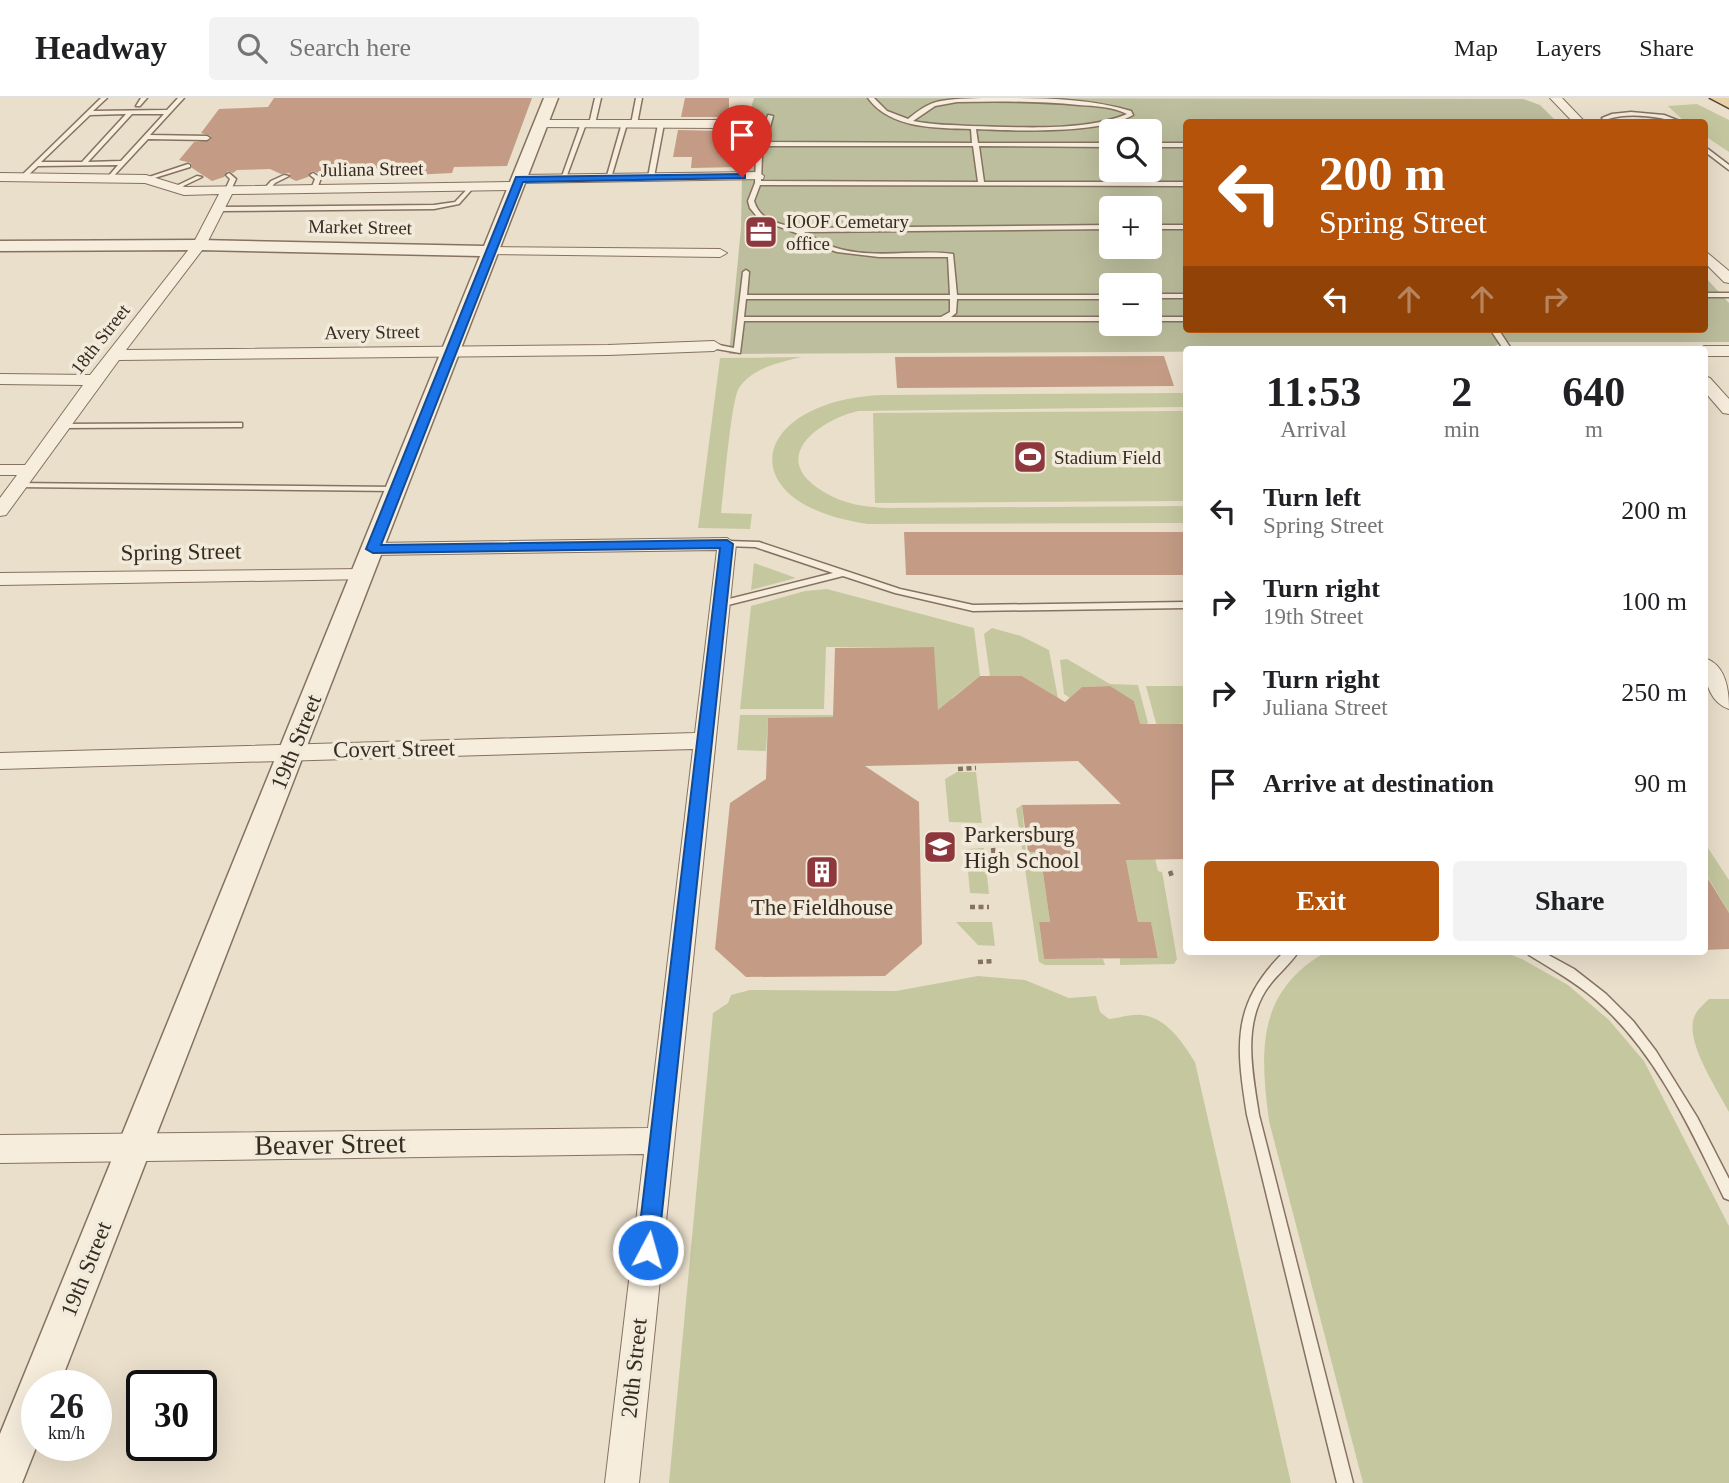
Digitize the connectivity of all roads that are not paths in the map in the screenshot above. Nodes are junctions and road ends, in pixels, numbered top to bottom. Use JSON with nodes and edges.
{"nodes":[{"id":1,"x":104,"y":98,"type":"edge"},
{"id":2,"x":144,"y":98,"type":"edge"},
{"id":3,"x":181,"y":98,"type":"edge"},
{"id":4,"x":551,"y":98,"type":"edge"},
{"id":5,"x":598,"y":98,"type":"edge"},
{"id":6,"x":639,"y":98,"type":"edge"},
{"id":7,"x":871,"y":98,"type":"edge"},
{"id":8,"x":1556,"y":98,"type":"edge"},
{"id":9,"x":1719,"y":98,"type":"edge"},
{"id":10,"x":1729,"y":103,"type":"edge"},
{"id":11,"x":138,"y":105,"type":"dead end"},
{"id":12,"x":131,"y":112,"type":"junction"},
{"id":13,"x":169,"y":112,"type":"junction"},
{"id":14,"x":88,"y":113,"type":"junction"},
{"id":15,"x":770,"y":116,"type":"dead end"},
{"id":16,"x":1576,"y":119,"type":"edge"},
{"id":17,"x":1606,"y":119,"type":"edge"},
{"id":18,"x":1671,"y":119,"type":"edge"},
{"id":19,"x":909,"y":121,"type":"junction"},
{"id":20,"x":541,"y":124,"type":"junction"},
{"id":21,"x":587,"y":124,"type":"junction"},
{"id":22,"x":629,"y":124,"type":"junction"},
{"id":23,"x":661,"y":124,"type":"junction"},
{"id":24,"x":723,"y":124,"type":"dead end"},
{"id":25,"x":973,"y":127,"type":"junction"},
{"id":26,"x":148,"y":137,"type":"junction"},
{"id":27,"x":207,"y":138,"type":"dead end"},
{"id":28,"x":764,"y":144,"type":"junction"},
{"id":29,"x":976,"y":144,"type":"junction"},
{"id":30,"x":1099,"y":145,"type":"edge"},
{"id":31,"x":1162,"y":145,"type":"edge"},
{"id":32,"x":1183,"y":145,"type":"edge"},
{"id":33,"x":1708,"y":151,"type":"edge"},
{"id":34,"x":84,"y":163,"type":"junction"},
{"id":35,"x":123,"y":163,"type":"junction"},
{"id":36,"x":38,"y":164,"type":"junction"},
{"id":37,"x":188,"y":166,"type":"dead end"},
{"id":38,"x":1729,"y":168,"type":"edge"},
{"id":39,"x":313,"y":175,"type":"dead end"},
{"id":40,"x":286,"y":176,"type":"dead end"},
{"id":41,"x":0,"y":177,"type":"edge"},
{"id":42,"x":23,"y":177,"type":"junction"},
{"id":43,"x":200,"y":177,"type":"dead end"},
{"id":44,"x":650,"y":177,"type":"junction"},
{"id":45,"x":563,"y":178,"type":"junction"},
{"id":46,"x":608,"y":178,"type":"junction"},
{"id":47,"x":109,"y":179,"type":"junction"},
{"id":48,"x":146,"y":179,"type":"junction"},
{"id":49,"x":758,"y":180,"type":"junction"},
{"id":50,"x":229,"y":183,"type":"junction"},
{"id":51,"x":518,"y":183,"type":"junction"},
{"id":52,"x":981,"y":183,"type":"junction"},
{"id":53,"x":1183,"y":184,"type":"edge"},
{"id":54,"x":471,"y":187,"type":"junction"},
{"id":55,"x":174,"y":188,"type":"junction"},
{"id":56,"x":314,"y":189,"type":"junction"},
{"id":57,"x":266,"y":190,"type":"junction"},
{"id":58,"x":218,"y":209,"type":"junction"},
{"id":59,"x":1162,"y":227,"type":"edge"},
{"id":60,"x":1183,"y":227,"type":"edge"},
{"id":61,"x":1099,"y":228,"type":"edge"},
{"id":62,"x":796,"y":230,"type":"junction"},
{"id":63,"x":199,"y":245,"type":"junction"},
{"id":64,"x":0,"y":246,"type":"edge"},
{"id":65,"x":492,"y":251,"type":"junction"},
{"id":66,"x":720,"y":253,"type":"dead end"},
{"id":67,"x":1708,"y":258,"type":"edge"},
{"id":68,"x":746,"y":272,"type":"dead end"},
{"id":69,"x":1729,"y":279,"type":"edge"},
{"id":70,"x":1708,"y":295,"type":"edge"},
{"id":71,"x":1729,"y":295,"type":"edge"},
{"id":72,"x":1099,"y":296,"type":"edge"},
{"id":73,"x":1162,"y":296,"type":"edge"},
{"id":74,"x":1183,"y":296,"type":"edge"},
{"id":75,"x":743,"y":297,"type":"junction"},
{"id":76,"x":953,"y":297,"type":"junction"},
{"id":77,"x":942,"y":319,"type":"junction"},
{"id":78,"x":1099,"y":319,"type":"edge"},
{"id":79,"x":1162,"y":319,"type":"edge"},
{"id":80,"x":1183,"y":319,"type":"edge"},
{"id":81,"x":741,"y":320,"type":"junction"},
{"id":82,"x":714,"y":346,"type":"joint"},
{"id":83,"x":1708,"y":351,"type":"edge"},
{"id":84,"x":1729,"y":351,"type":"edge"},
{"id":85,"x":452,"y":352,"type":"junction"},
{"id":86,"x":114,"y":355,"type":"junction"},
{"id":87,"x":0,"y":379,"type":"edge"},
{"id":88,"x":95,"y":380,"type":"junction"},
{"id":89,"x":1708,"y":385,"type":"edge"},
{"id":90,"x":1729,"y":410,"type":"edge"},
{"id":91,"x":239,"y":425,"type":"dead end"},
{"id":92,"x":60,"y":426,"type":"junction"},
{"id":93,"x":0,"y":470,"type":"edge"},
{"id":94,"x":28,"y":470,"type":"junction"},
{"id":95,"x":18,"y":485,"type":"junction"},
{"id":96,"x":397,"y":489,"type":"junction"},
{"id":97,"x":0,"y":511,"type":"edge"},
{"id":98,"x":727,"y":544,"type":"junction"},
{"id":99,"x":373,"y":549,"type":"junction"},
{"id":100,"x":844,"y":573,"type":"junction"},
{"id":101,"x":363,"y":575,"type":"junction"},
{"id":102,"x":0,"y":579,"type":"edge"},
{"id":103,"x":720,"y":604,"type":"junction"},
{"id":104,"x":1183,"y":605,"type":"edge"},
{"id":105,"x":1708,"y":670,"type":"edge"},
{"id":106,"x":1729,"y":701,"type":"edge"},
{"id":107,"x":705,"y":741,"type":"junction"},
{"id":108,"x":292,"y":751,"type":"junction"},
{"id":109,"x":0,"y":761,"type":"edge"},
{"id":110,"x":1288,"y":955,"type":"edge"},
{"id":111,"x":1539,"y":955,"type":"edge"},
{"id":112,"x":660,"y":1141,"type":"junction"},
{"id":113,"x":0,"y":1149,"type":"edge"},
{"id":114,"x":134,"y":1149,"type":"junction"},
{"id":115,"x":1729,"y":1193,"type":"edge"},
{"id":116,"x":45,"y":1370,"type":"edge"},
{"id":117,"x":21,"y":1432,"type":"edge"},
{"id":118,"x":1,"y":1483,"type":"edge"},
{"id":119,"x":622,"y":1483,"type":"edge"},
{"id":120,"x":1345,"y":1483,"type":"edge"}],
"edges":[{"from":1,"to":14,"type":"lane"},
{"from":2,"to":11,"type":"lane"},
{"from":3,"to":13,"type":"lane"},
{"from":4,"to":20,"type":"street","name":"19th Street"},
{"from":5,"to":21,"type":"lane"},
{"from":6,"to":22,"type":"lane"},
{"from":7,"to":19,"type":"lane"},
{"from":8,"to":16,"type":"street"},
{"from":9,"to":10,"type":"main road"},
{"from":12,"to":13,"type":"lane"},
{"from":12,"to":14,"type":"lane"},
{"from":12,"to":34,"type":"lane"},
{"from":13,"to":26,"type":"lane"},
{"from":14,"to":36,"type":"lane"},
{"from":15,"to":28,"type":"lane"},
{"from":17,"to":18,"type":"lane"},
{"from":19,"to":25,"type":"lane"},
{"from":19,"to":25,"type":"lane"},
{"from":20,"to":21,"type":"street"},
{"from":20,"to":51,"type":"street","name":"19th Street"},
{"from":21,"to":22,"type":"street"},
{"from":21,"to":45,"type":"lane"},
{"from":22,"to":23,"type":"street"},
{"from":22,"to":46,"type":"lane"},
{"from":23,"to":24,"type":"street"},
{"from":23,"to":44,"type":"lane"},
{"from":25,"to":29,"type":"lane"},
{"from":26,"to":27,"type":"lane"},
{"from":26,"to":35,"type":"lane"},
{"from":28,"to":29,"type":"lane"},
{"from":28,"to":49,"type":"lane"},
{"from":29,"to":30,"type":"lane"},
{"from":29,"to":52,"type":"lane"},
{"from":31,"to":32,"type":"lane"},
{"from":33,"to":38,"type":"lane"},
{"from":34,"to":35,"type":"lane"},
{"from":34,"to":36,"type":"lane"},
{"from":35,"to":47,"type":"lane"},
{"from":36,"to":42,"type":"lane"},
{"from":37,"to":48,"type":"lane"},
{"from":39,"to":56,"type":"lane"},
{"from":40,"to":57,"type":"lane"},
{"from":41,"to":42,"type":"street","name":"Juliana Street"},
{"from":42,"to":47,"type":"street","name":"Juliana Street"},
{"from":43,"to":55,"type":"lane"},
{"from":44,"to":46,"type":"street","name":"Juliana Street"},
{"from":44,"to":49,"type":"street","name":"Juliana Street"},
{"from":45,"to":46,"type":"street","name":"Juliana Street"},
{"from":45,"to":51,"type":"street","name":"Juliana Street"},
{"from":47,"to":48,"type":"street","name":"Juliana Street"},
{"from":48,"to":55,"type":"street","name":"Juliana Street"},
{"from":49,"to":52,"type":"lane"},
{"from":49,"to":62,"type":"lane"},
{"from":50,"to":55,"type":"street","name":"Juliana Street"},
{"from":50,"to":57,"type":"street","name":"Juliana Street"},
{"from":50,"to":58,"type":"street","name":"18th Street"},
{"from":51,"to":54,"type":"street","name":"Juliana Street"},
{"from":51,"to":65,"type":"street","name":"19th Street"},
{"from":52,"to":53,"type":"lane"},
{"from":54,"to":56,"type":"street","name":"Juliana Street"},
{"from":54,"to":58,"type":"lane"},
{"from":56,"to":57,"type":"street","name":"Juliana Street"},
{"from":58,"to":63,"type":"street","name":"18th Street"},
{"from":59,"to":60,"type":"lane"},
{"from":61,"to":62,"type":"lane"},
{"from":62,"to":76,"type":"lane"},
{"from":63,"to":64,"type":"street","name":"Market Street"},
{"from":63,"to":65,"type":"street","name":"Market Street"},
{"from":63,"to":86,"type":"street","name":"18th Street"},
{"from":65,"to":66,"type":"street","name":"Market Street"},
{"from":65,"to":85,"type":"street","name":"19th Street"},
{"from":67,"to":69,"type":"street"},
{"from":68,"to":75,"type":"lane"},
{"from":70,"to":71,"type":"lane"},
{"from":72,"to":76,"type":"lane"},
{"from":73,"to":74,"type":"lane"},
{"from":75,"to":76,"type":"lane"},
{"from":75,"to":81,"type":"lane"},
{"from":76,"to":77,"type":"lane"},
{"from":77,"to":78,"type":"lane"},
{"from":77,"to":81,"type":"lane"},
{"from":79,"to":80,"type":"lane"},
{"from":81,"to":82,"type":"lane"},
{"from":82,"to":85,"type":"street","name":"Avery Street"},
{"from":83,"to":84,"type":"street"},
{"from":85,"to":86,"type":"street","name":"Avery Street"},
{"from":85,"to":96,"type":"street","name":"19th Street"},
{"from":86,"to":88,"type":"street","name":"18th Street"},
{"from":87,"to":88,"type":"street"},
{"from":88,"to":92,"type":"street","name":"18th Street"},
{"from":89,"to":90,"type":"street"},
{"from":91,"to":92,"type":"lane"},
{"from":92,"to":94,"type":"street","name":"18th Street"},
{"from":93,"to":94,"type":"street"},
{"from":94,"to":95,"type":"street","name":"18th Street"},
{"from":95,"to":96,"type":"lane"},
{"from":95,"to":97,"type":"street","name":"18th Street"},
{"from":96,"to":99,"type":"street","name":"19th Street"},
{"from":98,"to":99,"type":"street"},
{"from":98,"to":100,"type":"lane"},
{"from":98,"to":103,"type":"street","name":"20th Street"},
{"from":99,"to":101,"type":"street","name":"19th Street"},
{"from":100,"to":103,"type":"lane"},
{"from":100,"to":104,"type":"lane"},
{"from":101,"to":102,"type":"street","name":"Spring Street"},
{"from":101,"to":108,"type":"street","name":"19th Street"},
{"from":103,"to":107,"type":"street","name":"20th Street"},
{"from":105,"to":106,"type":"street"},
{"from":107,"to":108,"type":"street","name":"Covert Street"},
{"from":107,"to":112,"type":"street","name":"20th Street"},
{"from":108,"to":109,"type":"street","name":"Covert Street"},
{"from":108,"to":114,"type":"street","name":"19th Street"},
{"from":110,"to":120,"type":"lane"},
{"from":111,"to":115,"type":"lane"},
{"from":112,"to":114,"type":"street","name":"Beaver Street"},
{"from":112,"to":119,"type":"street","name":"20th Street"},
{"from":113,"to":114,"type":"street","name":"Beaver Street"},
{"from":114,"to":116,"type":"street","name":"19th Street"},
{"from":117,"to":118,"type":"street"}]}
